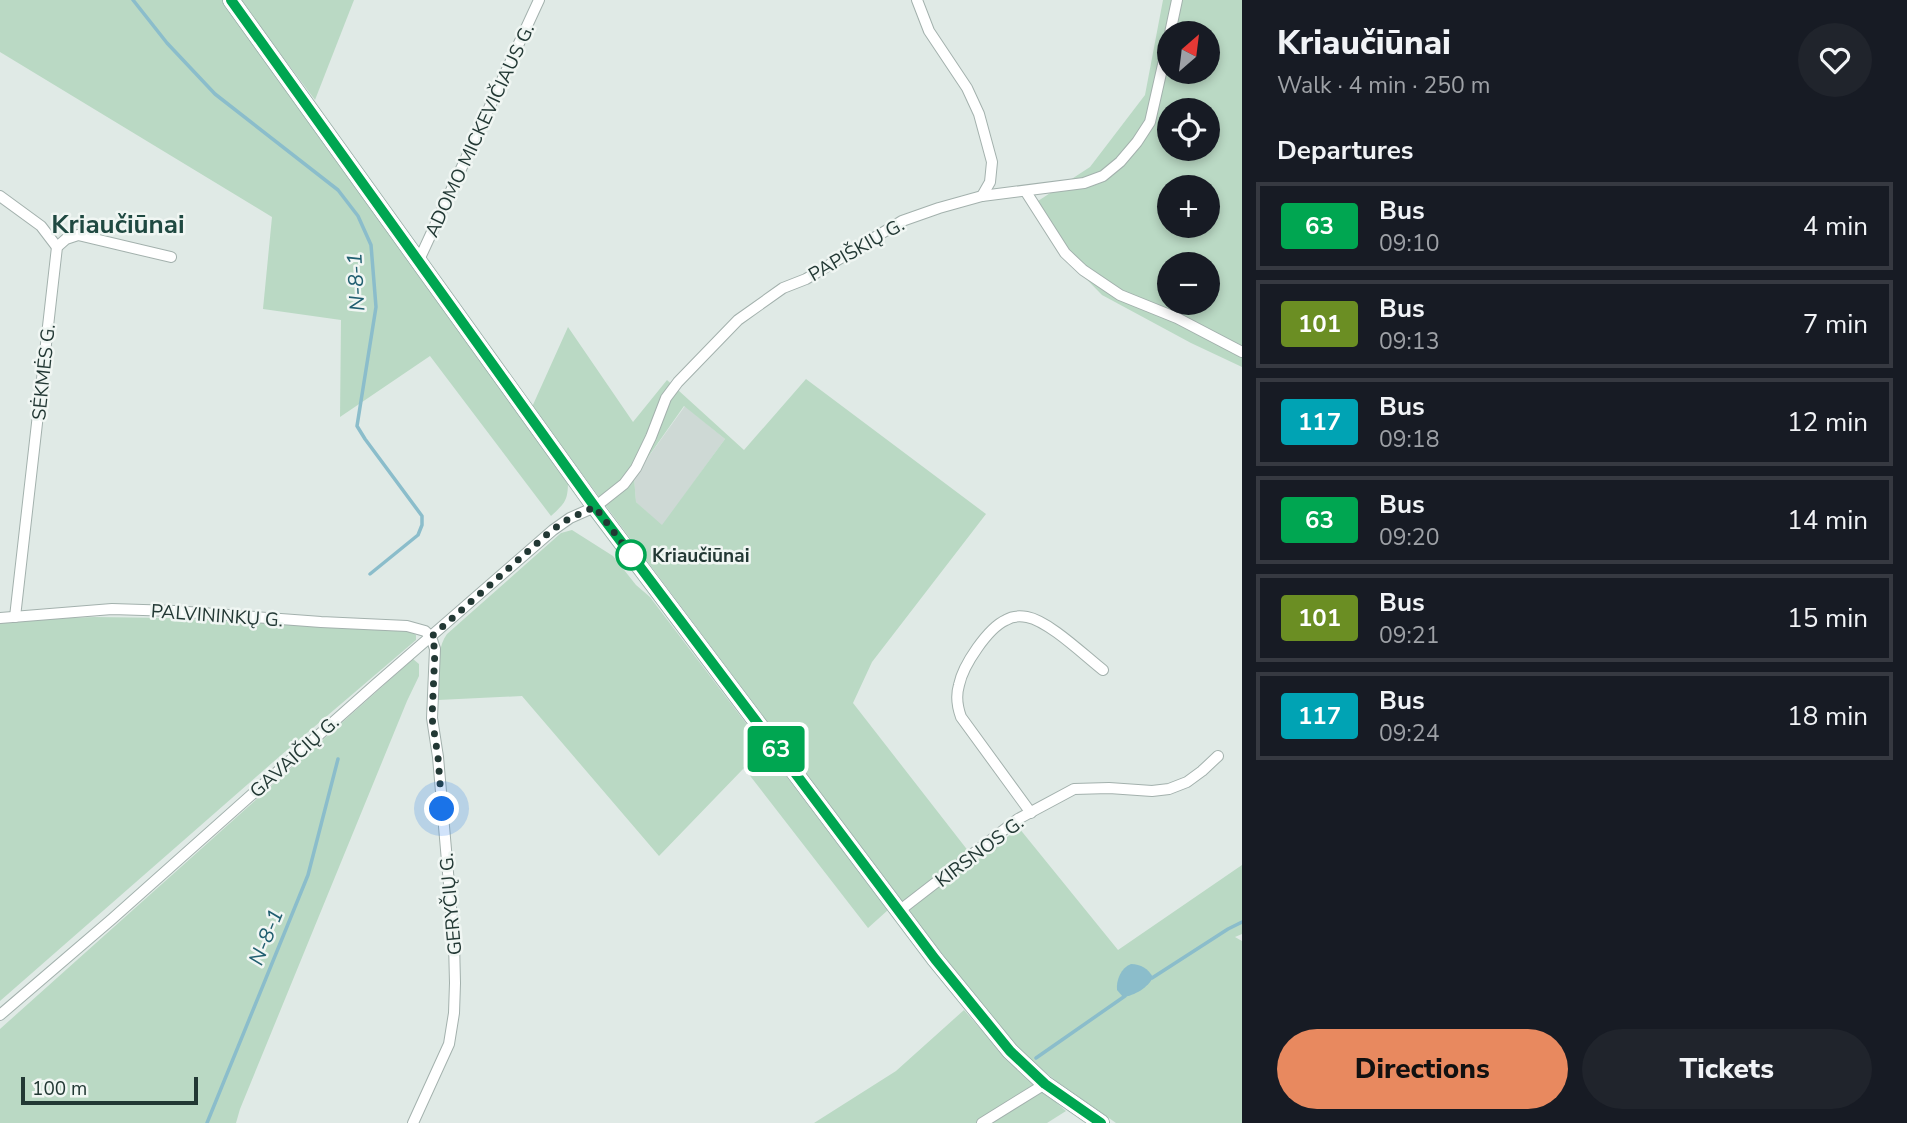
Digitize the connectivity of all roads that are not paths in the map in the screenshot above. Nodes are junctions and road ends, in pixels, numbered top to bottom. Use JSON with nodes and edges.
{"nodes":[{"id":1,"x":231,"y":0,"type":"edge"},
{"id":2,"x":540,"y":0,"type":"edge"},
{"id":3,"x":917,"y":0,"type":"edge"},
{"id":4,"x":1177,"y":0,"type":"edge"},
{"id":5,"x":1173,"y":21,"type":"edge"},
{"id":6,"x":1159,"y":84,"type":"edge"},
{"id":7,"x":1026,"y":191,"type":"junction"},
{"id":8,"x":0,"y":196,"type":"edge"},
{"id":9,"x":982,"y":196,"type":"junction"},
{"id":10,"x":57,"y":247,"type":"junction"},
{"id":11,"x":171,"y":257,"type":"dead end"},
{"id":12,"x":419,"y":260,"type":"junction"},
{"id":13,"x":1242,"y":352,"type":"edge"},
{"id":14,"x":595,"y":507,"type":"junction"},
{"id":15,"x":15,"y":617,"type":"junction"},
{"id":16,"x":0,"y":618,"type":"edge"},
{"id":17,"x":431,"y":637,"type":"junction"},
{"id":18,"x":1102,"y":670,"type":"dead end"},
{"id":19,"x":1218,"y":756,"type":"dead end"},
{"id":20,"x":1031,"y":813,"type":"junction"},
{"id":21,"x":899,"y":911,"type":"junction"},
{"id":22,"x":0,"y":1015,"type":"edge"},
{"id":23,"x":1045,"y":1084,"type":"junction"},
{"id":24,"x":414,"y":1123,"type":"edge"},
{"id":25,"x":982,"y":1123,"type":"edge"},
{"id":26,"x":1101,"y":1123,"type":"edge"}],
"edges":[{"from":1,"to":12,"type":"main road","name":"ADOMO MICKEVIČIAUS G."},
{"from":2,"to":12,"type":"street","name":"ADOMO MICKEVIČIAUS G."},
{"from":3,"to":9,"type":"street"},
{"from":4,"to":5,"type":"street","name":"PAPIŠKIŲ G."},
{"from":6,"to":7,"type":"street","name":"PAPIŠKIŲ G."},
{"from":7,"to":9,"type":"street","name":"PAPIŠKIŲ G."},
{"from":7,"to":13,"type":"street"},
{"from":8,"to":10,"type":"street"},
{"from":9,"to":14,"type":"street","name":"PAPIŠKIŲ G."},
{"from":10,"to":11,"type":"street"},
{"from":10,"to":15,"type":"street","name":"SĖKMĖS G."},
{"from":12,"to":14,"type":"main road","name":"ADOMO MICKEVIČIAUS G."},
{"from":14,"to":17,"type":"street","name":"GAVAIČIŲ G."},
{"from":14,"to":21,"type":"main road","name":"ADOMO MICKEVIČIAUS G."},
{"from":15,"to":16,"type":"street","name":"PALVININKŲ G."},
{"from":15,"to":17,"type":"street","name":"PALVININKŲ G."},
{"from":17,"to":22,"type":"street","name":"GAVAIČIŲ G."},
{"from":17,"to":24,"type":"street","name":"GERYČIŲ G."},
{"from":18,"to":20,"type":"street"},
{"from":19,"to":20,"type":"street","name":"KIRSNOS G."},
{"from":20,"to":21,"type":"street","name":"KIRSNOS G."},
{"from":21,"to":23,"type":"main road","name":"ADOMO MICKEVIČIAUS G."},
{"from":23,"to":25,"type":"street"},
{"from":23,"to":26,"type":"main road","name":"ADOMO MICKEVIČIAUS G."}]}
